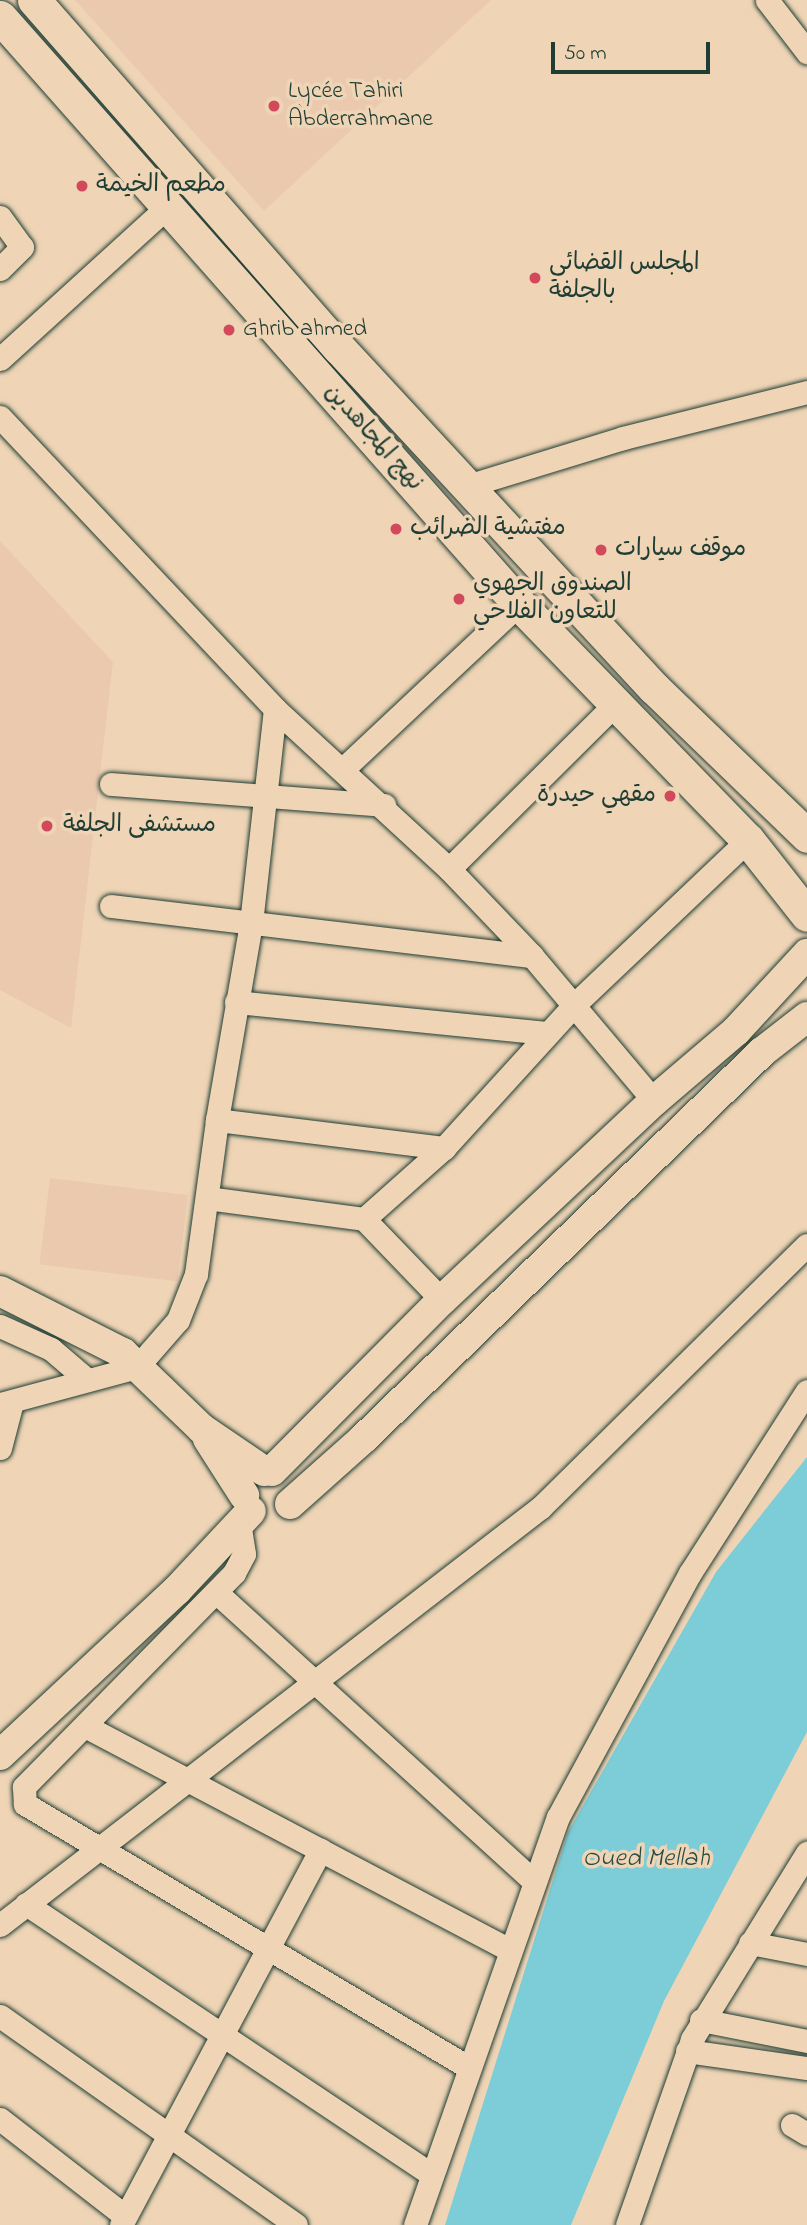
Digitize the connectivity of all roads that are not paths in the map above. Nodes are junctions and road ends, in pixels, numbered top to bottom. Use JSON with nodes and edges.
{"nodes":[{"id":1,"x":34,"y":0,"type":"edge"},
{"id":2,"x":776,"y":6,"type":"edge"},
{"id":3,"x":0,"y":17,"type":"edge"},
{"id":4,"x":807,"y":52,"type":"edge"},
{"id":5,"x":168,"y":206,"type":"junction"},
{"id":6,"x":0,"y":217,"type":"edge"},
{"id":7,"x":0,"y":269,"type":"edge"},
{"id":8,"x":0,"y":359,"type":"edge"},
{"id":9,"x":807,"y":392,"type":"edge"},
{"id":10,"x":0,"y":417,"type":"edge"},
{"id":11,"x":467,"y":486,"type":"junction"},
{"id":12,"x":519,"y":604,"type":"junction"},
{"id":13,"x":617,"y":702,"type":"junction"},
{"id":14,"x":275,"y":709,"type":"junction"},
{"id":15,"x":343,"y":769,"type":"junction"},
{"id":16,"x":111,"y":784,"type":"dead end"},
{"id":17,"x":264,"y":798,"type":"junction"},
{"id":18,"x":384,"y":805,"type":"junction"},
{"id":19,"x":807,"y":836,"type":"edge"},
{"id":20,"x":748,"y":840,"type":"junction"},
{"id":21,"x":449,"y":869,"type":"junction"},
{"id":22,"x":111,"y":906,"type":"dead end"},
{"id":23,"x":807,"y":915,"type":"edge"},
{"id":24,"x":251,"y":923,"type":"junction"},
{"id":25,"x":807,"y":954,"type":"edge"},
{"id":26,"x":533,"y":956,"type":"junction"},
{"id":27,"x":236,"y":1002,"type":"junction"},
{"id":28,"x":573,"y":1006,"type":"junction"},
{"id":29,"x":807,"y":1017,"type":"edge"},
{"id":30,"x":548,"y":1033,"type":"junction"},
{"id":31,"x":654,"y":1101,"type":"junction"},
{"id":32,"x":217,"y":1120,"type":"junction"},
{"id":33,"x":444,"y":1148,"type":"junction"},
{"id":34,"x":207,"y":1198,"type":"junction"},
{"id":35,"x":364,"y":1219,"type":"junction"},
{"id":36,"x":807,"y":1245,"type":"edge"},
{"id":37,"x":0,"y":1291,"type":"edge"},
{"id":38,"x":442,"y":1300,"type":"junction"},
{"id":39,"x":0,"y":1326,"type":"edge"},
{"id":40,"x":130,"y":1360,"type":"junction"},
{"id":41,"x":85,"y":1378,"type":"junction"},
{"id":42,"x":807,"y":1391,"type":"edge"},
{"id":43,"x":6,"y":1403,"type":"edge"},
{"id":44,"x":202,"y":1429,"type":"junction"},
{"id":45,"x":0,"y":1448,"type":"edge"},
{"id":46,"x":268,"y":1471,"type":"junction"},
{"id":47,"x":290,"y":1504,"type":"junction"},
{"id":48,"x":245,"y":1509,"type":"junction"},
{"id":49,"x":217,"y":1593,"type":"junction"},
{"id":50,"x":312,"y":1682,"type":"junction"},
{"id":51,"x":85,"y":1726,"type":"junction"},
{"id":52,"x":0,"y":1755,"type":"edge"},
{"id":53,"x":187,"y":1779,"type":"junction"},
{"id":54,"x":100,"y":1847,"type":"junction"},
{"id":55,"x":320,"y":1850,"type":"junction"},
{"id":56,"x":807,"y":1853,"type":"edge"},
{"id":57,"x":533,"y":1881,"type":"junction"},
{"id":58,"x":26,"y":1904,"type":"junction"},
{"id":59,"x":0,"y":1925,"type":"edge"},
{"id":60,"x":750,"y":1943,"type":"junction"},
{"id":61,"x":267,"y":1947,"type":"junction"},
{"id":62,"x":509,"y":1950,"type":"junction"},
{"id":63,"x":807,"y":1954,"type":"edge"},
{"id":64,"x":0,"y":2016,"type":"edge"},
{"id":65,"x":701,"y":2020,"type":"junction"},
{"id":66,"x":220,"y":2036,"type":"junction"},
{"id":67,"x":807,"y":2041,"type":"edge"},
{"id":68,"x":687,"y":2051,"type":"junction"},
{"id":69,"x":468,"y":2067,"type":"junction"},
{"id":70,"x":807,"y":2068,"type":"edge"},
{"id":71,"x":0,"y":2119,"type":"edge"},
{"id":72,"x":167,"y":2137,"type":"junction"},
{"id":73,"x":431,"y":2174,"type":"junction"},
{"id":74,"x":123,"y":2220,"type":"edge"},
{"id":75,"x":296,"y":2225,"type":"edge"},
{"id":76,"x":415,"y":2225,"type":"edge"},
{"id":77,"x":627,"y":2225,"type":"edge"}],
"edges":[{"from":1,"to":11,"type":"main road","name":"نهج المجاهدين"},
{"from":2,"to":4,"type":"street"},
{"from":3,"to":5,"type":"main road","name":"نهج المجاهدين"},
{"from":5,"to":8,"type":"street"},
{"from":5,"to":12,"type":"main road","name":"نهج المجاهدين"},
{"from":6,"to":7,"type":"street"},
{"from":9,"to":11,"type":"street"},
{"from":10,"to":14,"type":"street"},
{"from":11,"to":19,"type":"main road","name":"نهج المجاهدين"},
{"from":12,"to":13,"type":"main road","name":"نهج المجاهدين"},
{"from":12,"to":15,"type":"street"},
{"from":13,"to":20,"type":"main road","name":"نهج المجاهدين"},
{"from":13,"to":21,"type":"street"},
{"from":14,"to":15,"type":"street"},
{"from":14,"to":17,"type":"street"},
{"from":15,"to":18,"type":"street"},
{"from":16,"to":17,"type":"street"},
{"from":17,"to":18,"type":"street"},
{"from":17,"to":24,"type":"street"},
{"from":18,"to":21,"type":"street"},
{"from":20,"to":23,"type":"main road","name":"نهج المجاهدين"},
{"from":20,"to":28,"type":"street"},
{"from":21,"to":26,"type":"street"},
{"from":22,"to":24,"type":"street"},
{"from":24,"to":26,"type":"street"},
{"from":24,"to":27,"type":"street"},
{"from":25,"to":31,"type":"street"},
{"from":26,"to":28,"type":"street"},
{"from":27,"to":30,"type":"street"},
{"from":27,"to":32,"type":"street"},
{"from":28,"to":30,"type":"street"},
{"from":28,"to":31,"type":"street"},
{"from":29,"to":47,"type":"street"},
{"from":30,"to":33,"type":"street"},
{"from":31,"to":38,"type":"street"},
{"from":32,"to":33,"type":"street"},
{"from":32,"to":34,"type":"street"},
{"from":33,"to":35,"type":"street"},
{"from":34,"to":35,"type":"street"},
{"from":34,"to":40,"type":"street"},
{"from":35,"to":38,"type":"street"},
{"from":36,"to":50,"type":"street"},
{"from":37,"to":40,"type":"street"},
{"from":38,"to":46,"type":"street"},
{"from":39,"to":41,"type":"street"},
{"from":40,"to":41,"type":"street"},
{"from":40,"to":44,"type":"street"},
{"from":41,"to":43,"type":"street"},
{"from":42,"to":57,"type":"street"},
{"from":43,"to":45,"type":"street"},
{"from":44,"to":46,"type":"street"},
{"from":44,"to":48,"type":"street"},
{"from":46,"to":47,"type":"street"},
{"from":46,"to":48,"type":"street"},
{"from":47,"to":48,"type":"street"},
{"from":48,"to":49,"type":"street"},
{"from":48,"to":52,"type":"street"},
{"from":49,"to":50,"type":"street"},
{"from":49,"to":51,"type":"street"},
{"from":50,"to":53,"type":"street"},
{"from":50,"to":57,"type":"street"},
{"from":51,"to":53,"type":"street"},
{"from":51,"to":54,"type":"street"},
{"from":53,"to":54,"type":"street"},
{"from":53,"to":55,"type":"street"},
{"from":54,"to":58,"type":"street"},
{"from":54,"to":61,"type":"street"},
{"from":55,"to":61,"type":"street"},
{"from":55,"to":62,"type":"street"},
{"from":56,"to":60,"type":"street"},
{"from":57,"to":62,"type":"street"},
{"from":58,"to":59,"type":"street"},
{"from":58,"to":66,"type":"street"},
{"from":60,"to":63,"type":"street"},
{"from":60,"to":65,"type":"street"},
{"from":61,"to":66,"type":"street"},
{"from":61,"to":69,"type":"street"},
{"from":62,"to":69,"type":"street"},
{"from":64,"to":72,"type":"street"},
{"from":65,"to":67,"type":"street"},
{"from":65,"to":68,"type":"street"},
{"from":66,"to":72,"type":"street"},
{"from":66,"to":73,"type":"street"},
{"from":68,"to":70,"type":"street"},
{"from":68,"to":77,"type":"street"},
{"from":69,"to":73,"type":"street"},
{"from":71,"to":74,"type":"street"},
{"from":72,"to":74,"type":"street"},
{"from":72,"to":75,"type":"street"},
{"from":73,"to":76,"type":"street"}]}
